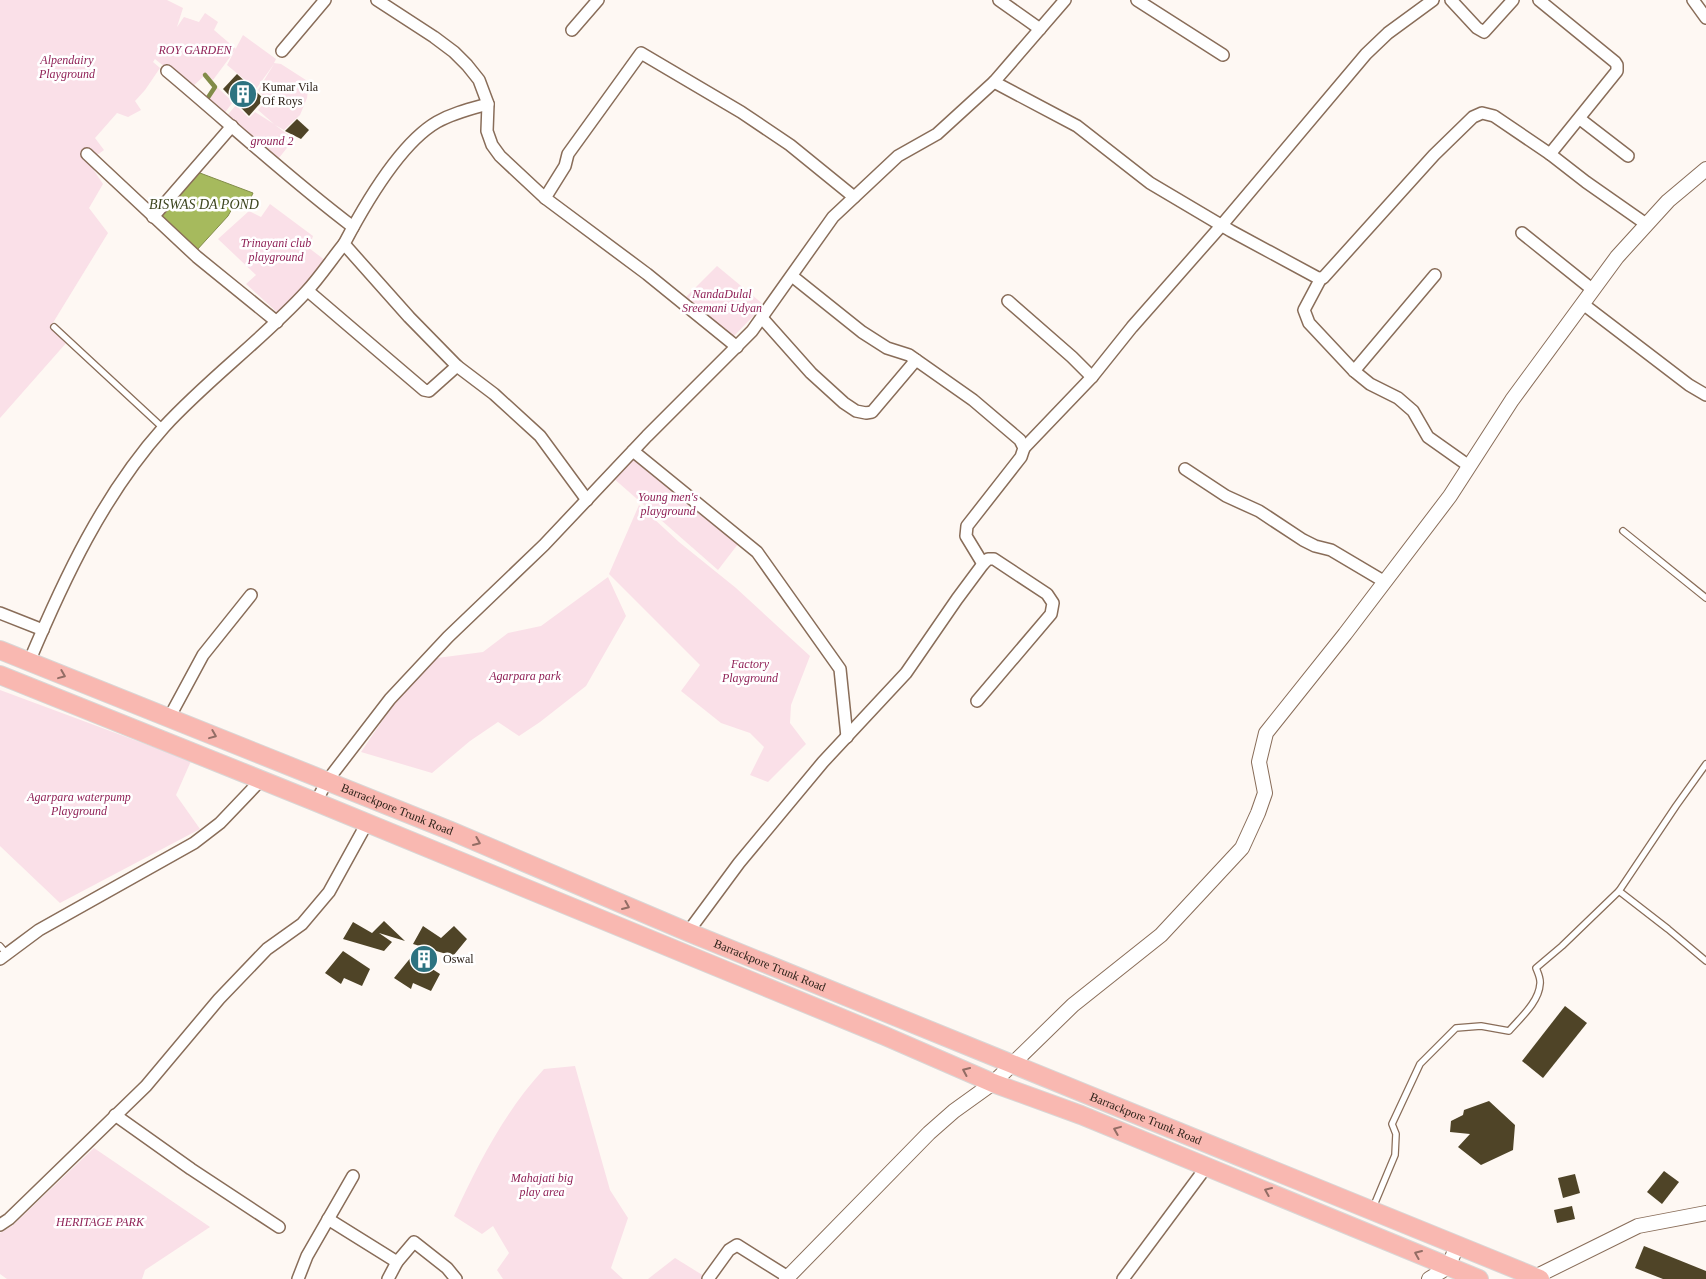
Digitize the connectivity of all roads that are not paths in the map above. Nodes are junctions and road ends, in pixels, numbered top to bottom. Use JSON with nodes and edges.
{"nodes":[{"id":1,"x":325,"y":0,"type":"edge"},
{"id":2,"x":377,"y":0,"type":"edge"},
{"id":3,"x":598,"y":0,"type":"edge"},
{"id":4,"x":999,"y":0,"type":"edge"},
{"id":5,"x":1065,"y":0,"type":"edge"},
{"id":6,"x":1137,"y":0,"type":"edge"},
{"id":7,"x":1433,"y":0,"type":"edge"},
{"id":8,"x":1451,"y":0,"type":"edge"},
{"id":9,"x":1513,"y":0,"type":"edge"},
{"id":10,"x":1539,"y":0,"type":"edge"},
{"id":11,"x":1693,"y":0,"type":"edge"},
{"id":12,"x":1706,"y":18,"type":"edge"},
{"id":13,"x":1040,"y":29,"type":"junction"},
{"id":14,"x":572,"y":30,"type":"dead end"},
{"id":15,"x":282,"y":52,"type":"dead end"},
{"id":16,"x":1223,"y":55,"type":"dead end"},
{"id":17,"x":167,"y":71,"type":"dead end"},
{"id":18,"x":994,"y":82,"type":"junction"},
{"id":19,"x":488,"y":104,"type":"junction"},
{"id":20,"x":1580,"y":119,"type":"junction"},
{"id":21,"x":232,"y":126,"type":"junction"},
{"id":22,"x":87,"y":154,"type":"dead end"},
{"id":23,"x":1550,"y":154,"type":"junction"},
{"id":24,"x":1628,"y":156,"type":"dead end"},
{"id":25,"x":1706,"y":168,"type":"edge"},
{"id":26,"x":854,"y":197,"type":"junction"},
{"id":27,"x":545,"y":198,"type":"junction"},
{"id":28,"x":153,"y":217,"type":"junction"},
{"id":29,"x":1646,"y":224,"type":"junction"},
{"id":30,"x":1221,"y":226,"type":"junction"},
{"id":31,"x":353,"y":227,"type":"junction"},
{"id":32,"x":1522,"y":233,"type":"dead end"},
{"id":33,"x":344,"y":244,"type":"junction"},
{"id":34,"x":1435,"y":275,"type":"dead end"},
{"id":35,"x":792,"y":276,"type":"junction"},
{"id":36,"x":1321,"y":278,"type":"junction"},
{"id":37,"x":1593,"y":290,"type":"junction"},
{"id":38,"x":308,"y":291,"type":"junction"},
{"id":39,"x":1008,"y":301,"type":"dead end"},
{"id":40,"x":1583,"y":304,"type":"junction"},
{"id":41,"x":762,"y":318,"type":"junction"},
{"id":42,"x":277,"y":322,"type":"junction"},
{"id":43,"x":54,"y":327,"type":"dead end"},
{"id":44,"x":737,"y":347,"type":"junction"},
{"id":45,"x":916,"y":360,"type":"junction"},
{"id":46,"x":457,"y":366,"type":"junction"},
{"id":47,"x":1354,"y":371,"type":"junction"},
{"id":48,"x":1092,"y":377,"type":"junction"},
{"id":49,"x":1706,"y":395,"type":"edge"},
{"id":50,"x":163,"y":428,"type":"junction"},
{"id":51,"x":1024,"y":448,"type":"junction"},
{"id":52,"x":633,"y":451,"type":"junction"},
{"id":53,"x":1470,"y":466,"type":"junction"},
{"id":54,"x":1185,"y":469,"type":"dead end"},
{"id":55,"x":587,"y":500,"type":"junction"},
{"id":56,"x":1623,"y":530,"type":"dead end"},
{"id":57,"x":983,"y":564,"type":"junction"},
{"id":58,"x":1385,"y":582,"type":"junction"},
{"id":59,"x":251,"y":595,"type":"dead end"},
{"id":60,"x":1706,"y":598,"type":"edge"},
{"id":61,"x":0,"y":613,"type":"edge"},
{"id":62,"x":43,"y":630,"type":"junction"},
{"id":63,"x":0,"y":650,"type":"edge"},
{"id":64,"x":29,"y":662,"type":"junction"},
{"id":65,"x":0,"y":675,"type":"edge"},
{"id":66,"x":977,"y":701,"type":"dead end"},
{"id":67,"x":170,"y":718,"type":"junction"},
{"id":68,"x":847,"y":737,"type":"junction"},
{"id":69,"x":1706,"y":764,"type":"edge"},
{"id":70,"x":261,"y":780,"type":"junction"},
{"id":71,"x":327,"y":781,"type":"junction"},
{"id":72,"x":316,"y":802,"type":"junction"},
{"id":73,"x":367,"y":823,"type":"junction"},
{"id":74,"x":1619,"y":891,"type":"junction"},
{"id":75,"x":688,"y":932,"type":"junction"},
{"id":76,"x":2,"y":953,"type":"edge"},
{"id":77,"x":1706,"y":961,"type":"edge"},
{"id":78,"x":1012,"y":1064,"type":"junction"},
{"id":79,"x":993,"y":1083,"type":"junction"},
{"id":80,"x":115,"y":1115,"type":"junction"},
{"id":81,"x":1207,"y":1166,"type":"junction"},
{"id":82,"x":353,"y":1176,"type":"dead end"},
{"id":83,"x":1371,"y":1212,"type":"junction"},
{"id":84,"x":1706,"y":1213,"type":"edge"},
{"id":85,"x":328,"y":1219,"type":"junction"},
{"id":86,"x":0,"y":1226,"type":"edge"},
{"id":87,"x":278,"y":1227,"type":"dead end"},
{"id":88,"x":1457,"y":1246,"type":"junction"},
{"id":89,"x":397,"y":1262,"type":"junction"},
{"id":90,"x":1448,"y":1266,"type":"junction"},
{"id":91,"x":787,"y":1278,"type":"edge"},
{"id":92,"x":1538,"y":1278,"type":"edge"},
{"id":93,"x":298,"y":1279,"type":"edge"},
{"id":94,"x":388,"y":1279,"type":"edge"},
{"id":95,"x":456,"y":1279,"type":"edge"},
{"id":96,"x":708,"y":1279,"type":"edge"},
{"id":97,"x":1123,"y":1279,"type":"edge"},
{"id":98,"x":1429,"y":1279,"type":"edge"},
{"id":99,"x":1479,"y":1279,"type":"edge"}],
"edges":[{"from":1,"to":15,"type":"street"},
{"from":2,"to":19,"type":"street"},
{"from":3,"to":14,"type":"street"},
{"from":4,"to":13,"type":"street"},
{"from":5,"to":13,"type":"street"},
{"from":6,"to":16,"type":"street"},
{"from":7,"to":30,"type":"street"},
{"from":8,"to":9,"type":"street"},
{"from":10,"to":20,"type":"street"},
{"from":11,"to":12,"type":"street"},
{"from":13,"to":18,"type":"street"},
{"from":17,"to":21,"type":"street"},
{"from":18,"to":26,"type":"street"},
{"from":18,"to":30,"type":"street"},
{"from":19,"to":27,"type":"street"},
{"from":19,"to":31,"type":"street"},
{"from":20,"to":23,"type":"street"},
{"from":20,"to":24,"type":"street"},
{"from":21,"to":28,"type":"street"},
{"from":21,"to":31,"type":"street"},
{"from":22,"to":28,"type":"street"},
{"from":23,"to":29,"type":"street"},
{"from":23,"to":36,"type":"street"},
{"from":25,"to":29,"type":"street"},
{"from":26,"to":27,"type":"street"},
{"from":26,"to":35,"type":"street"},
{"from":27,"to":44,"type":"street"},
{"from":28,"to":42,"type":"street"},
{"from":29,"to":37,"type":"street"},
{"from":30,"to":36,"type":"street"},
{"from":30,"to":48,"type":"street"},
{"from":31,"to":33,"type":"street"},
{"from":32,"to":37,"type":"street"},
{"from":33,"to":38,"type":"street"},
{"from":33,"to":46,"type":"street"},
{"from":34,"to":47,"type":"street"},
{"from":35,"to":41,"type":"street"},
{"from":35,"to":45,"type":"street"},
{"from":36,"to":47,"type":"street"},
{"from":37,"to":40,"type":"street"},
{"from":38,"to":42,"type":"street"},
{"from":38,"to":46,"type":"street"},
{"from":39,"to":48,"type":"street"},
{"from":40,"to":49,"type":"street"},
{"from":40,"to":53,"type":"street"},
{"from":41,"to":44,"type":"street"},
{"from":41,"to":45,"type":"street"},
{"from":42,"to":50,"type":"street"},
{"from":43,"to":50,"type":"lane"},
{"from":44,"to":52,"type":"street"},
{"from":45,"to":51,"type":"street"},
{"from":46,"to":55,"type":"street"},
{"from":47,"to":53,"type":"street"},
{"from":48,"to":51,"type":"street"},
{"from":50,"to":62,"type":"street"},
{"from":51,"to":57,"type":"street"},
{"from":52,"to":55,"type":"street"},
{"from":52,"to":68,"type":"street"},
{"from":53,"to":58,"type":"street"},
{"from":54,"to":58,"type":"street"},
{"from":55,"to":71,"type":"street"},
{"from":56,"to":60,"type":"lane"},
{"from":57,"to":66,"type":"street"},
{"from":57,"to":68,"type":"street"},
{"from":58,"to":78,"type":"street"},
{"from":59,"to":67,"type":"street"},
{"from":61,"to":62,"type":"street"},
{"from":62,"to":64,"type":"street"},
{"from":63,"to":64,"type":"main road","name":"Barrackpore Trunk Road"},
{"from":64,"to":67,"type":"main road","name":"Barrackpore Trunk Road","one_way":true},
{"from":65,"to":70,"type":"main road","name":"Barrackpore Trunk Road"},
{"from":67,"to":71,"type":"main road","name":"Barrackpore Trunk Road","one_way":true},
{"from":68,"to":75,"type":"street"},
{"from":69,"to":74,"type":"lane"},
{"from":70,"to":72,"type":"main road","name":"Barrackpore Trunk Road"},
{"from":70,"to":76,"type":"street"},
{"from":71,"to":72,"type":"street"},
{"from":71,"to":75,"type":"main road","name":"Barrackpore Trunk Road","one_way":true},
{"from":72,"to":73,"type":"main road","name":"Barrackpore Trunk Road"},
{"from":79,"to":73,"type":"main road","name":"Barrackpore Trunk Road","one_way":true},
{"from":73,"to":80,"type":"street"},
{"from":74,"to":77,"type":"lane"},
{"from":74,"to":83,"type":"lane"},
{"from":75,"to":78,"type":"main road","name":"Barrackpore Trunk Road"},
{"from":78,"to":79,"type":"street"},
{"from":78,"to":83,"type":"main road","name":"Barrackpore Trunk Road"},
{"from":81,"to":79,"type":"main road","name":"Barrackpore Trunk Road","one_way":true},
{"from":79,"to":91,"type":"street"},
{"from":80,"to":86,"type":"street"},
{"from":80,"to":87,"type":"street"},
{"from":90,"to":81,"type":"main road","name":"Barrackpore Trunk Road","one_way":true},
{"from":81,"to":97,"type":"street"},
{"from":82,"to":85,"type":"street"},
{"from":83,"to":88,"type":"main road","name":"Barrackpore Trunk Road"},
{"from":84,"to":92,"type":"street"},
{"from":85,"to":89,"type":"street"},
{"from":85,"to":93,"type":"street"},
{"from":88,"to":90,"type":"street"},
{"from":88,"to":92,"type":"main road","name":"Barrackpore Trunk Road"},
{"from":89,"to":94,"type":"street"},
{"from":89,"to":95,"type":"street"},
{"from":90,"to":98,"type":"street"},
{"from":90,"to":99,"type":"main road","name":"Barrackpore Trunk Road"},
{"from":91,"to":96,"type":"street"}]}
